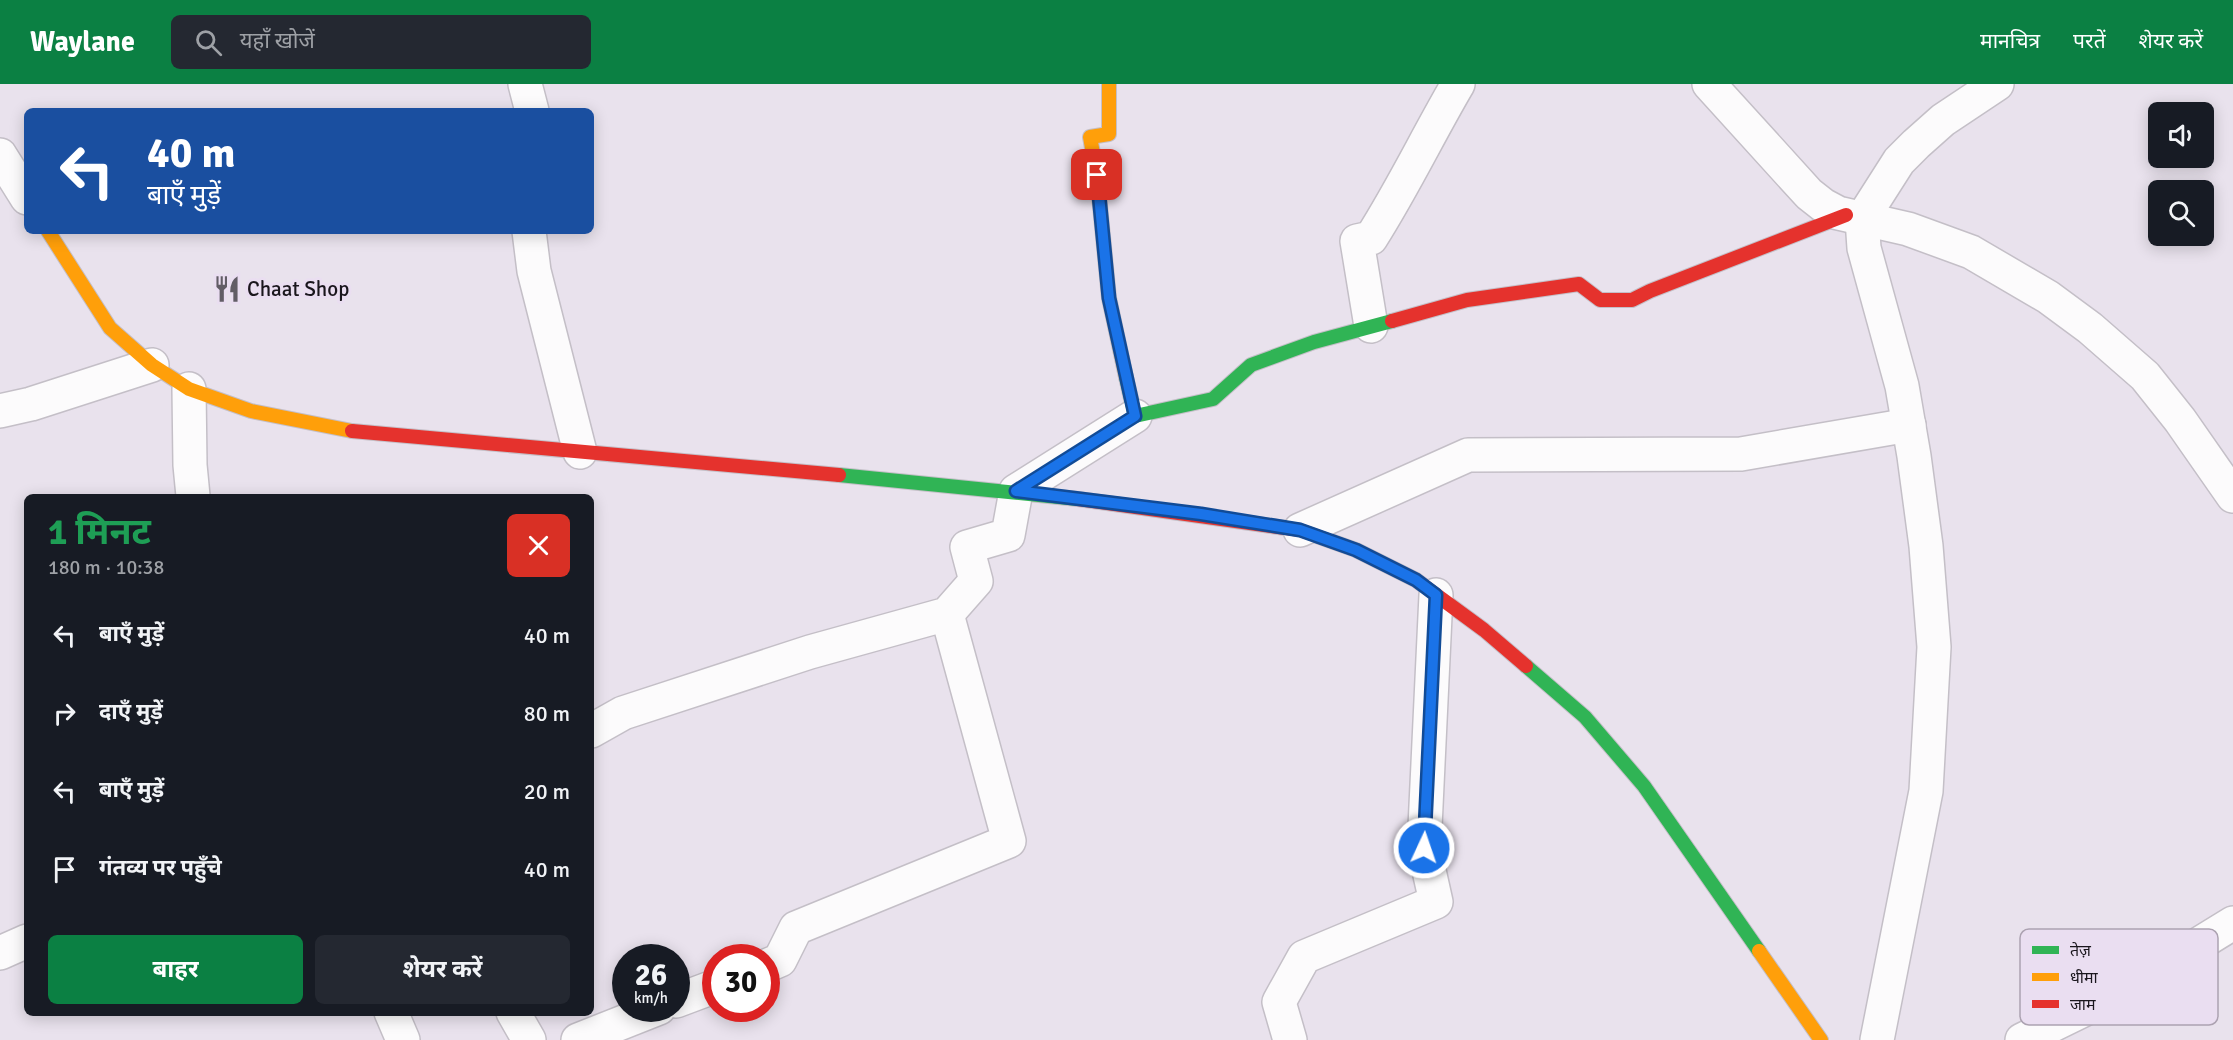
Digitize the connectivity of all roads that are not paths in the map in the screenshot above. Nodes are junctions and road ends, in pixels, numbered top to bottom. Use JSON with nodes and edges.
{"nodes":[{"id":1,"x":525,"y":84,"type":"edge"},
{"id":2,"x":1109,"y":84,"type":"edge"},
{"id":3,"x":1458,"y":84,"type":"edge"},
{"id":4,"x":1709,"y":84,"type":"edge"},
{"id":5,"x":1997,"y":84,"type":"edge"},
{"id":6,"x":531,"y":108,"type":"edge"},
{"id":7,"x":0,"y":155,"type":"edge"},
{"id":8,"x":24,"y":193,"type":"edge"},
{"id":9,"x":1854,"y":217,"type":"junction"},
{"id":10,"x":50,"y":234,"type":"edge"},
{"id":11,"x":529,"y":234,"type":"edge"},
{"id":12,"x":1371,"y":326,"type":"junction"},
{"id":13,"x":152,"y":365,"type":"junction"},
{"id":14,"x":189,"y":390,"type":"junction"},
{"id":15,"x":0,"y":411,"type":"edge"},
{"id":16,"x":1135,"y":416,"type":"junction"},
{"id":17,"x":1909,"y":425,"type":"junction"},
{"id":18,"x":580,"y":452,"type":"junction"},
{"id":19,"x":1016,"y":491,"type":"junction"},
{"id":20,"x":193,"y":494,"type":"edge"},
{"id":21,"x":2233,"y":496,"type":"edge"},
{"id":22,"x":1300,"y":530,"type":"junction"},
{"id":23,"x":1436,"y":595,"type":"junction"},
{"id":24,"x":947,"y":614,"type":"junction"},
{"id":25,"x":594,"y":729,"type":"edge"},
{"id":26,"x":2233,"y":923,"type":"edge"},
{"id":27,"x":2218,"y":932,"type":"edge"},
{"id":28,"x":24,"y":942,"type":"edge"},
{"id":29,"x":0,"y":953,"type":"edge"},
{"id":30,"x":780,"y":960,"type":"edge"},
{"id":31,"x":393,"y":1016,"type":"edge"},
{"id":32,"x":515,"y":1016,"type":"edge"},
{"id":33,"x":624,"y":1022,"type":"edge"},
{"id":34,"x":2053,"y":1025,"type":"edge"},
{"id":35,"x":403,"y":1040,"type":"edge"},
{"id":36,"x":529,"y":1040,"type":"edge"},
{"id":37,"x":578,"y":1040,"type":"edge"},
{"id":38,"x":1290,"y":1040,"type":"edge"},
{"id":39,"x":1821,"y":1040,"type":"edge"},
{"id":40,"x":1877,"y":1040,"type":"edge"},
{"id":41,"x":2022,"y":1040,"type":"edge"}],
"edges":[{"from":1,"to":6,"type":"street"},
{"from":2,"to":16,"type":"street"},
{"from":3,"to":12,"type":"street"},
{"from":4,"to":9,"type":"street"},
{"from":5,"to":9,"type":"street"},
{"from":7,"to":8,"type":"street"},
{"from":9,"to":12,"type":"street"},
{"from":9,"to":17,"type":"street"},
{"from":9,"to":21,"type":"street"},
{"from":10,"to":13,"type":"street"},
{"from":11,"to":18,"type":"street"},
{"from":12,"to":16,"type":"street"},
{"from":13,"to":14,"type":"street"},
{"from":13,"to":15,"type":"street"},
{"from":14,"to":18,"type":"street"},
{"from":14,"to":20,"type":"street"},
{"from":16,"to":19,"type":"street"},
{"from":17,"to":22,"type":"street"},
{"from":17,"to":40,"type":"street"},
{"from":18,"to":19,"type":"street"},
{"from":19,"to":22,"type":"street"},
{"from":19,"to":24,"type":"street"},
{"from":22,"to":23,"type":"street"},
{"from":23,"to":38,"type":"street"},
{"from":23,"to":39,"type":"street"},
{"from":24,"to":25,"type":"street"},
{"from":24,"to":30,"type":"street"},
{"from":26,"to":27,"type":"street"},
{"from":28,"to":29,"type":"street"},
{"from":31,"to":35,"type":"street"},
{"from":32,"to":36,"type":"street"},
{"from":33,"to":37,"type":"street"},
{"from":34,"to":41,"type":"street"}]}
